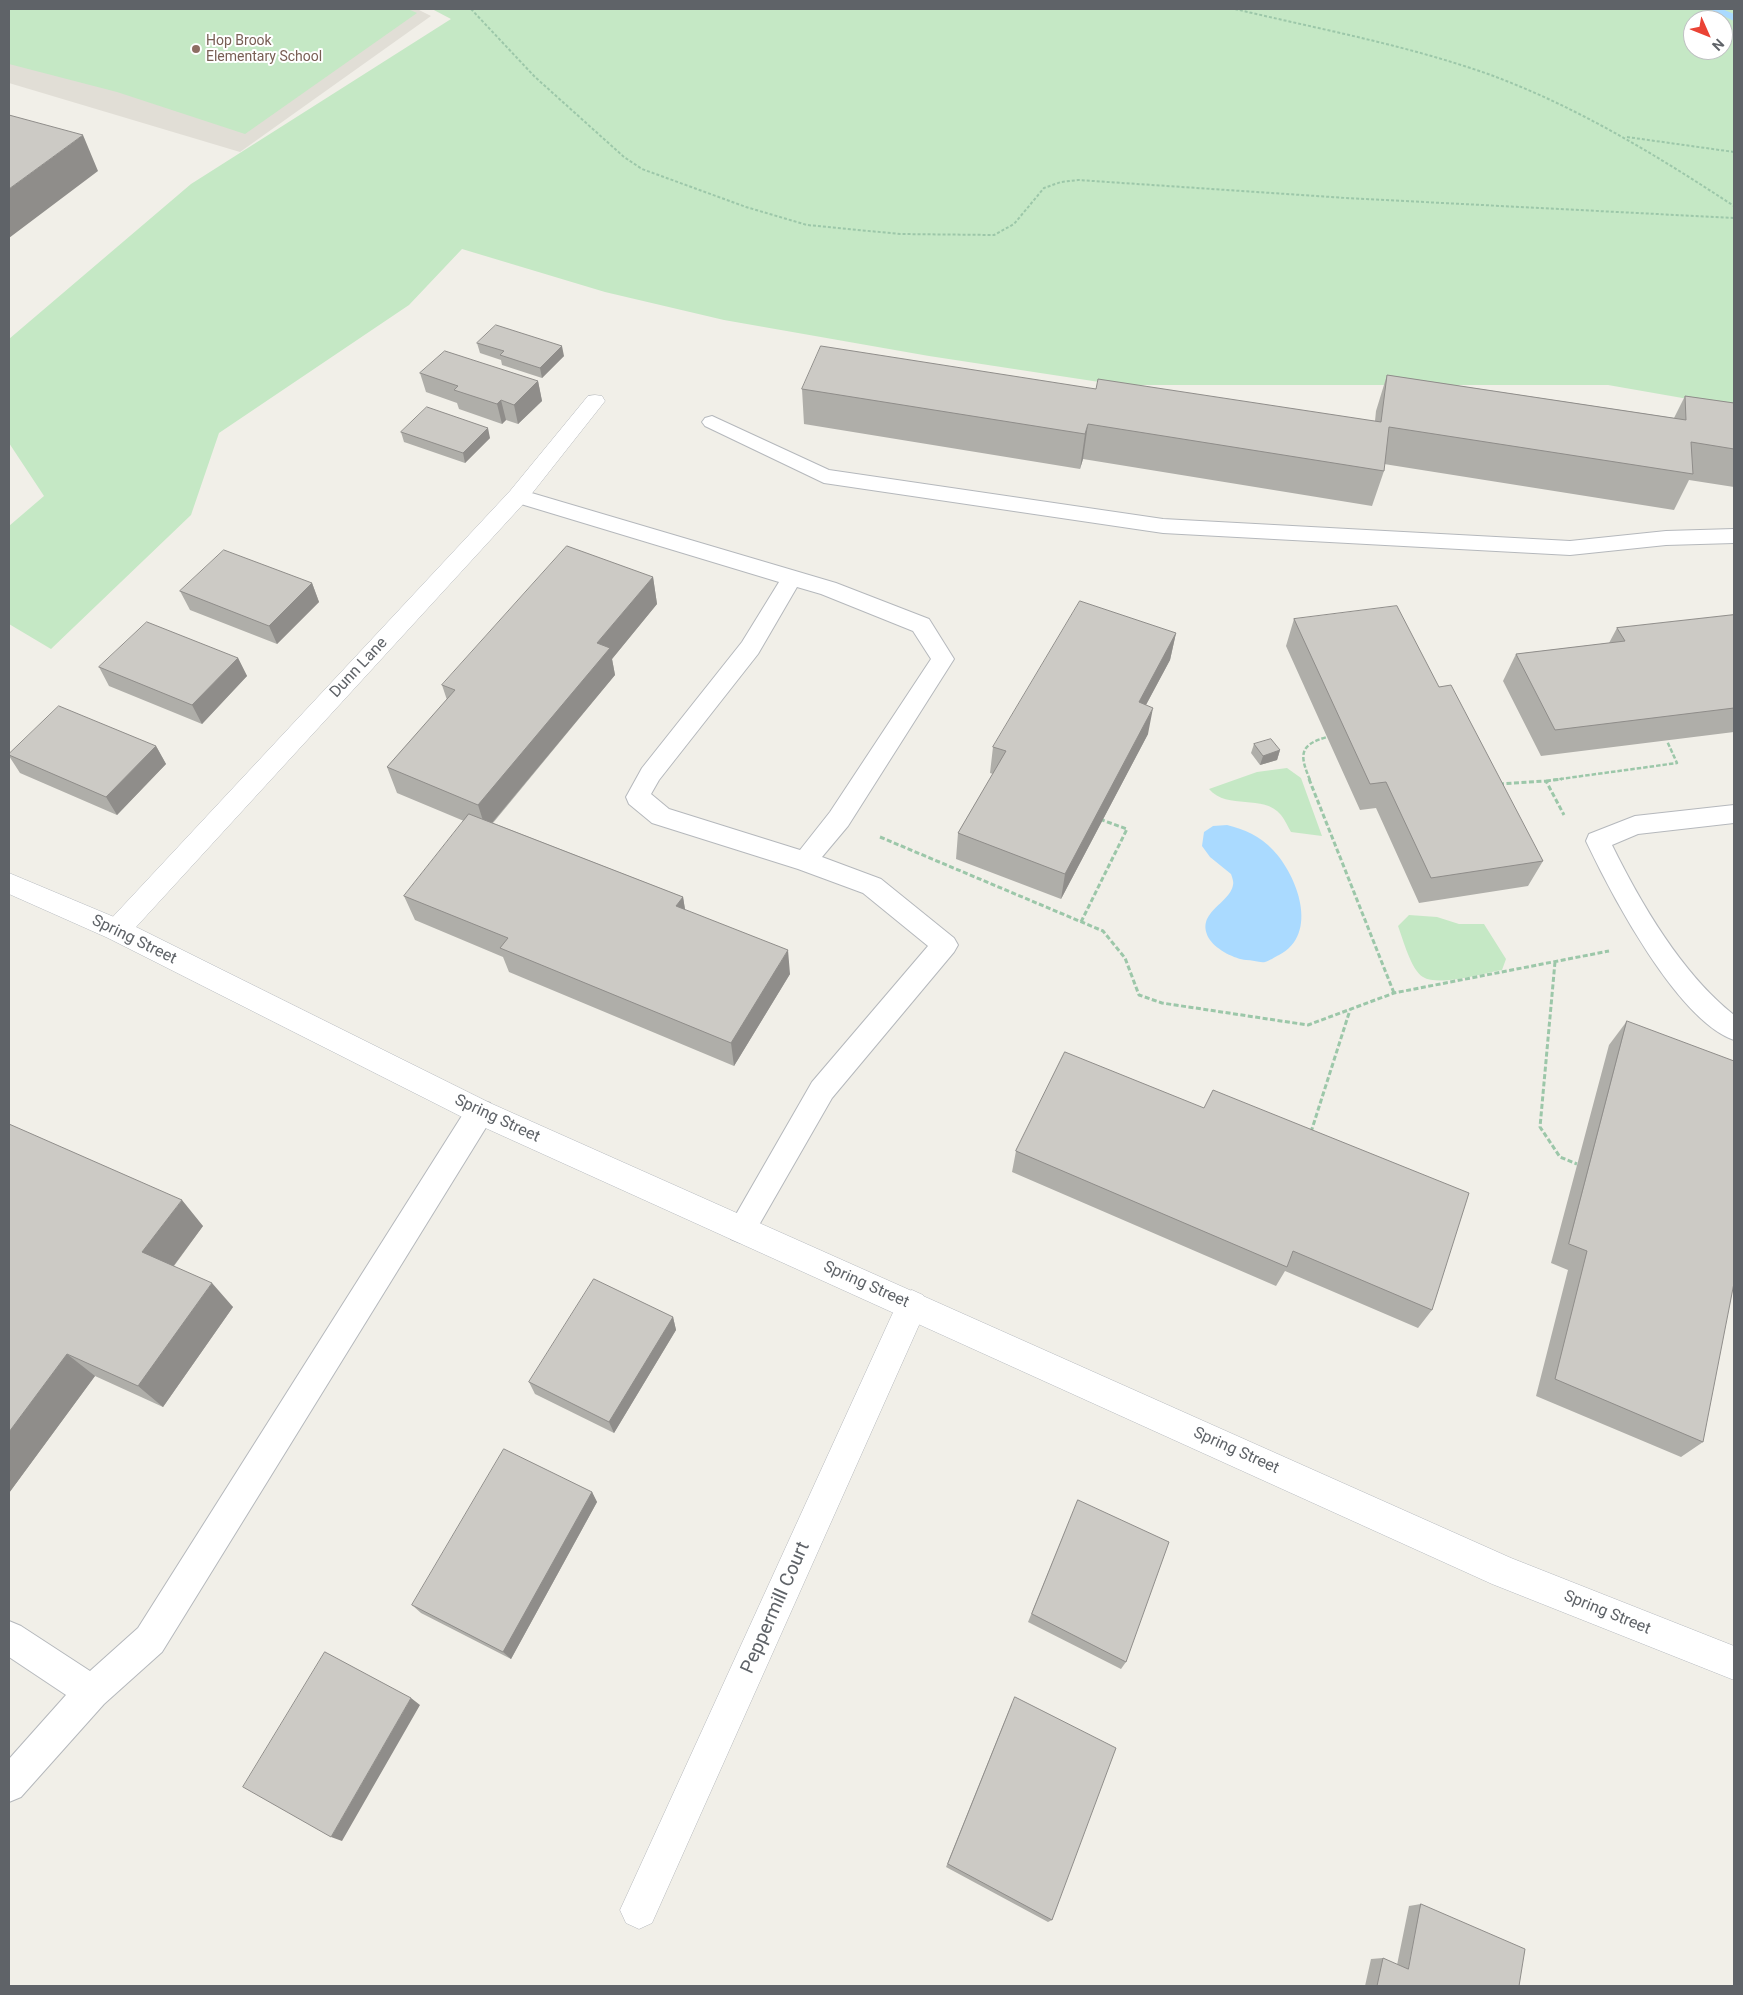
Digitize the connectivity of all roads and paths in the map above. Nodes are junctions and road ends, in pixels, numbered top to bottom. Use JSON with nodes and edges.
{"nodes":[{"id":1,"x":471,"y":9,"type":"edge"},
{"id":2,"x":1235,"y":9,"type":"edge"},
{"id":3,"x":1624,"y":136,"type":"junction"},
{"id":4,"x":1734,"y":152,"type":"edge"},
{"id":5,"x":1734,"y":206,"type":"edge"},
{"id":6,"x":1734,"y":218,"type":"edge"},
{"id":7,"x":595,"y":401,"type":"dead end"},
{"id":8,"x":712,"y":422,"type":"dead end"},
{"id":9,"x":518,"y":496,"type":"junction"},
{"id":10,"x":1734,"y":536,"type":"edge"},
{"id":11,"x":792,"y":578,"type":"junction"},
{"id":12,"x":1327,"y":737,"type":"dead end"},
{"id":13,"x":1666,"y":741,"type":"edge"},
{"id":14,"x":1546,"y":781,"type":"junction"},
{"id":15,"x":1496,"y":784,"type":"edge"},
{"id":16,"x":1734,"y":814,"type":"edge"},
{"id":17,"x":839,"y":819,"type":"junction"},
{"id":18,"x":1102,"y":820,"type":"edge"},
{"id":19,"x":1598,"y":841,"type":"junction"},
{"id":20,"x":805,"y":861,"type":"junction"},
{"id":21,"x":9,"y":883,"type":"edge"},
{"id":22,"x":1081,"y":922,"type":"junction"},
{"id":23,"x":117,"y":930,"type":"junction"},
{"id":24,"x":1654,"y":942,"type":"junction"},
{"id":25,"x":1555,"y":962,"type":"junction"},
{"id":26,"x":1394,"y":993,"type":"junction"},
{"id":27,"x":1351,"y":1009,"type":"junction"},
{"id":28,"x":1734,"y":1029,"type":"edge"},
{"id":29,"x":480,"y":1112,"type":"junction"},
{"id":30,"x":1310,"y":1135,"type":"edge"},
{"id":31,"x":1577,"y":1164,"type":"dead end"},
{"id":32,"x":741,"y":1230,"type":"junction"},
{"id":33,"x":912,"y":1305,"type":"junction"},
{"id":34,"x":9,"y":1638,"type":"edge"},
{"id":35,"x":1734,"y":1663,"type":"edge"},
{"id":36,"x":92,"y":1692,"type":"junction"},
{"id":37,"x":9,"y":1786,"type":"edge"},
{"id":38,"x":639,"y":1910,"type":"dead end"}],
"edges":[{"from":1,"to":6,"type":"path"},
{"from":2,"to":3,"type":"path"},
{"from":3,"to":4,"type":"path"},
{"from":3,"to":5,"type":"path"},
{"from":7,"to":9,"type":"main road","name":"Dunn Lane"},
{"from":8,"to":10,"type":"lane"},
{"from":9,"to":11,"type":"lane"},
{"from":9,"to":23,"type":"main road","name":"Dunn Lane"},
{"from":11,"to":17,"type":"lane"},
{"from":11,"to":20,"type":"lane"},
{"from":12,"to":26,"type":"path"},
{"from":13,"to":14,"type":"path"},
{"from":14,"to":15,"type":"path"},
{"from":14,"to":19,"type":"path"},
{"from":16,"to":19,"type":"lane"},
{"from":17,"to":20,"type":"lane"},
{"from":17,"to":22,"type":"path"},
{"from":18,"to":22,"type":"path"},
{"from":19,"to":24,"type":"lane"},
{"from":20,"to":32,"type":"lane"},
{"from":21,"to":23,"type":"main road","name":"Spring Street"},
{"from":22,"to":27,"type":"path"},
{"from":23,"to":29,"type":"main road","name":"Spring Street"},
{"from":24,"to":25,"type":"path"},
{"from":24,"to":28,"type":"lane"},
{"from":25,"to":26,"type":"path"},
{"from":25,"to":31,"type":"path"},
{"from":26,"to":27,"type":"path"},
{"from":27,"to":30,"type":"path"},
{"from":29,"to":32,"type":"main road","name":"Spring Street"},
{"from":29,"to":36,"type":"lane"},
{"from":32,"to":33,"type":"main road","name":"Spring Street"},
{"from":33,"to":35,"type":"main road","name":"Spring Street"},
{"from":33,"to":38,"type":"main road","name":"Peppermill Court"},
{"from":34,"to":36,"type":"lane"},
{"from":36,"to":37,"type":"lane"}]}
